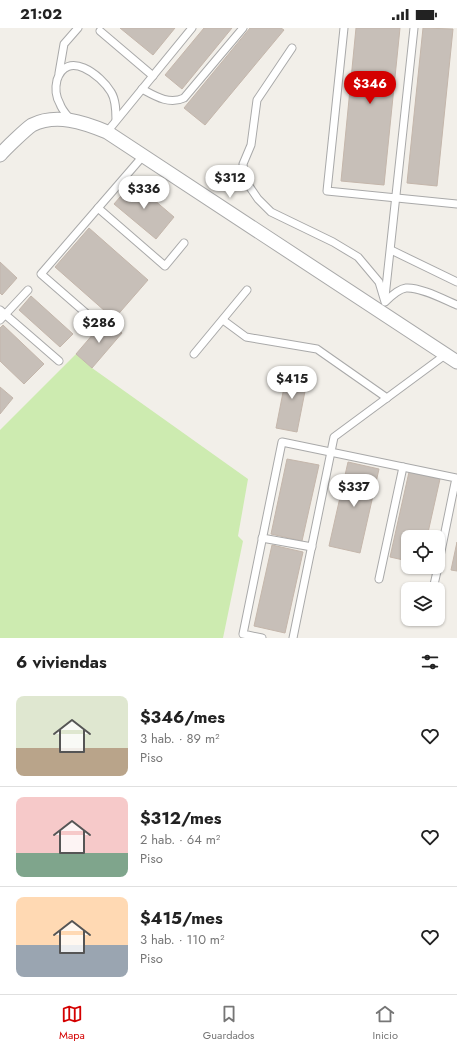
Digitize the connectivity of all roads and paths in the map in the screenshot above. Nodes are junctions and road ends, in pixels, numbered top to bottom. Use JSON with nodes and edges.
{"nodes":[{"id":1,"x":78,"y":28,"type":"edge"},
{"id":2,"x":192,"y":28,"type":"edge"},
{"id":3,"x":243,"y":28,"type":"edge"},
{"id":4,"x":344,"y":28,"type":"edge"},
{"id":5,"x":414,"y":28,"type":"edge"},
{"id":6,"x":100,"y":31,"type":"dead end"},
{"id":7,"x":292,"y":48,"type":"dead end"},
{"id":8,"x":59,"y":74,"type":"junction"},
{"id":9,"x":153,"y":76,"type":"junction"},
{"id":10,"x":142,"y":89,"type":"junction"},
{"id":11,"x":70,"y":119,"type":"junction"},
{"id":12,"x":116,"y":120,"type":"junction"},
{"id":13,"x":107,"y":132,"type":"junction"},
{"id":14,"x":0,"y":155,"type":"edge"},
{"id":15,"x":142,"y":156,"type":"junction"},
{"id":16,"x":396,"y":198,"type":"junction"},
{"id":17,"x":457,"y":204,"type":"edge"},
{"id":18,"x":98,"y":208,"type":"junction"},
{"id":19,"x":184,"y":243,"type":"dead end"},
{"id":20,"x":390,"y":250,"type":"junction"},
{"id":21,"x":457,"y":282,"type":"edge"},
{"id":22,"x":28,"y":290,"type":"dead end"},
{"id":23,"x":247,"y":290,"type":"dead end"},
{"id":24,"x":457,"y":305,"type":"edge"},
{"id":25,"x":384,"y":308,"type":"junction"},
{"id":26,"x":3,"y":312,"type":"edge"},
{"id":27,"x":0,"y":320,"type":"edge"},
{"id":28,"x":223,"y":320,"type":"junction"},
{"id":29,"x":95,"y":321,"type":"dead end"},
{"id":30,"x":194,"y":354,"type":"dead end"},
{"id":31,"x":445,"y":355,"type":"junction"},
{"id":32,"x":59,"y":361,"type":"dead end"},
{"id":33,"x":457,"y":362,"type":"edge"},
{"id":34,"x":387,"y":398,"type":"junction"},
{"id":35,"x":331,"y":452,"type":"junction"},
{"id":36,"x":403,"y":467,"type":"junction"},
{"id":37,"x":445,"y":532,"type":"edge"},
{"id":38,"x":262,"y":538,"type":"junction"},
{"id":39,"x":312,"y":548,"type":"junction"},
{"id":40,"x":379,"y":579,"type":"dead end"},
{"id":41,"x":262,"y":638,"type":"edge"},
{"id":42,"x":293,"y":638,"type":"edge"}],
"edges":[{"from":1,"to":8,"type":"lane"},
{"from":2,"to":9,"type":"lane"},
{"from":3,"to":10,"type":"lane"},
{"from":4,"to":16,"type":"lane"},
{"from":5,"to":16,"type":"lane"},
{"from":6,"to":9,"type":"lane"},
{"from":7,"to":25,"type":"lane"},
{"from":8,"to":11,"type":"lane"},
{"from":8,"to":12,"type":"lane"},
{"from":9,"to":10,"type":"lane"},
{"from":10,"to":12,"type":"lane"},
{"from":11,"to":13,"type":"street"},
{"from":11,"to":14,"type":"street"},
{"from":12,"to":13,"type":"lane"},
{"from":13,"to":15,"type":"street"},
{"from":15,"to":18,"type":"lane"},
{"from":15,"to":25,"type":"street"},
{"from":16,"to":17,"type":"lane"},
{"from":16,"to":20,"type":"lane"},
{"from":18,"to":19,"type":"lane"},
{"from":18,"to":29,"type":"lane"},
{"from":20,"to":21,"type":"lane"},
{"from":20,"to":25,"type":"lane"},
{"from":22,"to":26,"type":"lane"},
{"from":23,"to":28,"type":"lane"},
{"from":24,"to":25,"type":"lane"},
{"from":25,"to":31,"type":"street"},
{"from":26,"to":27,"type":"lane"},
{"from":26,"to":32,"type":"lane"},
{"from":28,"to":30,"type":"lane"},
{"from":28,"to":34,"type":"lane"},
{"from":31,"to":33,"type":"street"},
{"from":31,"to":34,"type":"lane"},
{"from":34,"to":35,"type":"lane"},
{"from":35,"to":36,"type":"lane"},
{"from":35,"to":38,"type":"lane"},
{"from":35,"to":39,"type":"lane"},
{"from":36,"to":37,"type":"lane"},
{"from":36,"to":40,"type":"lane"},
{"from":38,"to":39,"type":"lane"},
{"from":38,"to":41,"type":"lane"},
{"from":39,"to":42,"type":"lane"}]}
